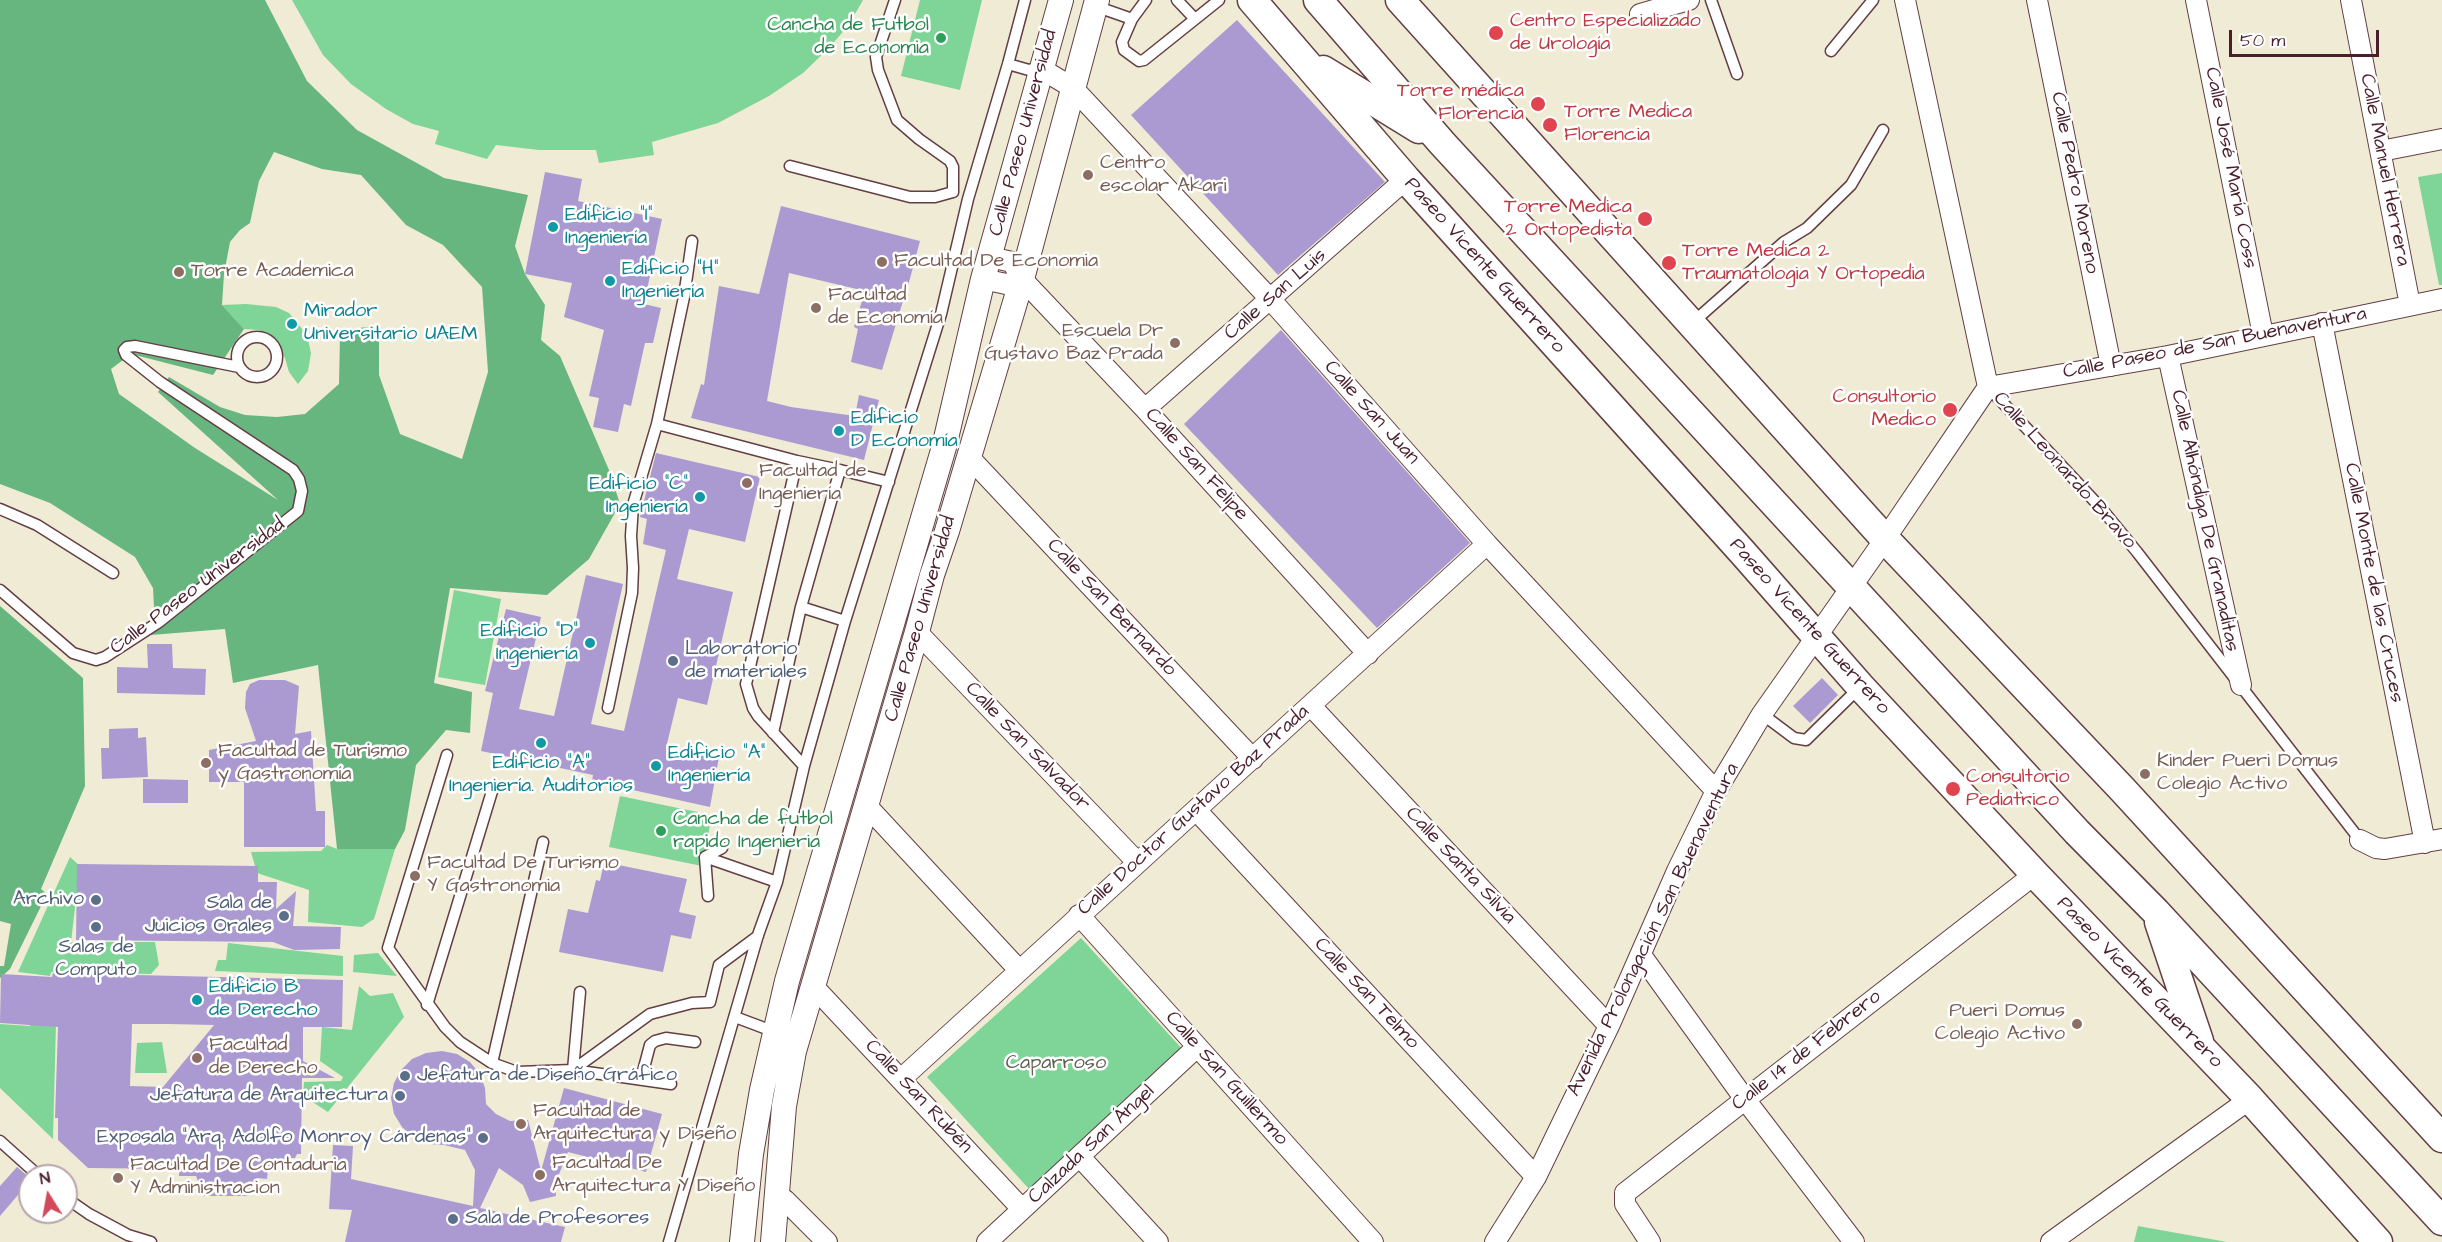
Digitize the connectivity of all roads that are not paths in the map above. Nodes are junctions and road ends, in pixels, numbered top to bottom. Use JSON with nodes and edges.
{"nodes":[{"id":1,"x":895,"y":0,"type":"edge"},
{"id":2,"x":1060,"y":0,"type":"edge"},
{"id":3,"x":1146,"y":0,"type":"edge"},
{"id":4,"x":1177,"y":0,"type":"edge"},
{"id":5,"x":1219,"y":0,"type":"edge"},
{"id":6,"x":1252,"y":0,"type":"edge"},
{"id":7,"x":1318,"y":0,"type":"edge"},
{"id":8,"x":1400,"y":0,"type":"edge"},
{"id":9,"x":1711,"y":0,"type":"edge"},
{"id":10,"x":1873,"y":0,"type":"edge"},
{"id":11,"x":1905,"y":0,"type":"edge"},
{"id":12,"x":2037,"y":0,"type":"edge"},
{"id":13,"x":2196,"y":0,"type":"edge"},
{"id":14,"x":2351,"y":0,"type":"edge"},
{"id":15,"x":1021,"y":1,"type":"edge"},
{"id":16,"x":1679,"y":1,"type":"edge"},
{"id":17,"x":1096,"y":3,"type":"edge"},
{"id":18,"x":1640,"y":14,"type":"dead end"},
{"id":19,"x":1132,"y":19,"type":"junction"},
{"id":20,"x":1195,"y":19,"type":"junction"},
{"id":21,"x":1832,"y":51,"type":"dead end"},
{"id":22,"x":1302,"y":57,"type":"junction"},
{"id":23,"x":1008,"y":64,"type":"junction"},
{"id":24,"x":1040,"y":68,"type":"junction"},
{"id":25,"x":1737,"y":74,"type":"dead end"},
{"id":26,"x":1073,"y":88,"type":"junction"},
{"id":27,"x":1883,"y":130,"type":"dead end"},
{"id":28,"x":2442,"y":139,"type":"edge"},
{"id":29,"x":1442,"y":143,"type":"junction"},
{"id":30,"x":2381,"y":151,"type":"junction"},
{"id":31,"x":790,"y":166,"type":"dead end"},
{"id":32,"x":1406,"y":179,"type":"junction"},
{"id":33,"x":953,"y":192,"type":"junction"},
{"id":34,"x":968,"y":199,"type":"junction"},
{"id":35,"x":692,"y":241,"type":"dead end"},
{"id":36,"x":987,"y":268,"type":"junction"},
{"id":37,"x":1022,"y":279,"type":"junction"},
{"id":38,"x":2442,"y":299,"type":"edge"},
{"id":39,"x":1271,"y":300,"type":"junction"},
{"id":40,"x":2410,"y":305,"type":"junction"},
{"id":41,"x":2322,"y":323,"type":"junction"},
{"id":42,"x":1691,"y":324,"type":"junction"},
{"id":43,"x":2263,"y":335,"type":"junction"},
{"id":44,"x":2168,"y":356,"type":"junction"},
{"id":45,"x":2111,"y":366,"type":"junction"},
{"id":46,"x":239,"y":367,"type":"dead end"},
{"id":47,"x":1988,"y":387,"type":"junction"},
{"id":48,"x":1145,"y":409,"type":"junction"},
{"id":49,"x":657,"y":424,"type":"junction"},
{"id":50,"x":969,"y":457,"type":"junction"},
{"id":51,"x":797,"y":461,"type":"junction"},
{"id":52,"x":840,"y":470,"type":"junction"},
{"id":53,"x":889,"y":482,"type":"junction"},
{"id":54,"x":0,"y":509,"type":"edge"},
{"id":55,"x":1885,"y":539,"type":"junction"},
{"id":56,"x":1487,"y":544,"type":"junction"},
{"id":57,"x":113,"y":573,"type":"dead end"},
{"id":58,"x":1851,"y":585,"type":"junction"},
{"id":59,"x":0,"y":590,"type":"edge"},
{"id":60,"x":801,"y":607,"type":"junction"},
{"id":61,"x":845,"y":621,"type":"junction"},
{"id":62,"x":917,"y":632,"type":"junction"},
{"id":63,"x":1816,"y":635,"type":"junction"},
{"id":64,"x":1368,"y":654,"type":"junction"},
{"id":65,"x":2241,"y":685,"type":"junction"},
{"id":66,"x":1860,"y":686,"type":"junction"},
{"id":67,"x":1311,"y":706,"type":"junction"},
{"id":68,"x":608,"y":708,"type":"dead end"},
{"id":69,"x":1762,"y":714,"type":"junction"},
{"id":70,"x":773,"y":733,"type":"junction"},
{"id":71,"x":447,"y":755,"type":"dead end"},
{"id":72,"x":1253,"y":759,"type":"junction"},
{"id":73,"x":804,"y":766,"type":"junction"},
{"id":74,"x":493,"y":788,"type":"dead end"},
{"id":75,"x":1716,"y":791,"type":"junction"},
{"id":76,"x":866,"y":806,"type":"junction"},
{"id":77,"x":1197,"y":811,"type":"junction"},
{"id":78,"x":2360,"y":840,"type":"joint"},
{"id":79,"x":2433,"y":841,"type":"edge"},
{"id":80,"x":543,"y":842,"type":"dead end"},
{"id":81,"x":722,"y":848,"type":"dead end"},
{"id":82,"x":705,"y":857,"type":"junction"},
{"id":83,"x":1137,"y":862,"type":"junction"},
{"id":84,"x":2035,"y":874,"type":"junction"},
{"id":85,"x":777,"y":882,"type":"junction"},
{"id":86,"x":708,"y":896,"type":"dead end"},
{"id":87,"x":2156,"y":912,"type":"junction"},
{"id":88,"x":1078,"y":915,"type":"junction"},
{"id":89,"x":758,"y":936,"type":"junction"},
{"id":90,"x":1641,"y":955,"type":"junction"},
{"id":91,"x":1019,"y":970,"type":"junction"},
{"id":92,"x":813,"y":986,"type":"junction"},
{"id":93,"x":580,"y":992,"type":"dead end"},
{"id":94,"x":427,"y":1005,"type":"junction"},
{"id":95,"x":735,"y":1017,"type":"junction"},
{"id":96,"x":1609,"y":1026,"type":"junction"},
{"id":97,"x":775,"y":1032,"type":"junction"},
{"id":98,"x":695,"y":1042,"type":"dead end"},
{"id":99,"x":1197,"y":1047,"type":"junction"},
{"id":100,"x":2201,"y":1047,"type":"junction"},
{"id":101,"x":492,"y":1063,"type":"junction"},
{"id":102,"x":573,"y":1070,"type":"junction"},
{"id":103,"x":641,"y":1079,"type":"junction"},
{"id":104,"x":901,"y":1079,"type":"junction"},
{"id":105,"x":671,"y":1083,"type":"dead end"},
{"id":106,"x":1744,"y":1098,"type":"junction"},
{"id":107,"x":2250,"y":1099,"type":"junction"},
{"id":108,"x":2442,"y":1138,"type":"edge"},
{"id":109,"x":0,"y":1141,"type":"edge"},
{"id":110,"x":1080,"y":1157,"type":"junction"},
{"id":111,"x":26,"y":1164,"type":"edge"},
{"id":112,"x":1536,"y":1177,"type":"junction"},
{"id":113,"x":785,"y":1200,"type":"dead end"},
{"id":114,"x":78,"y":1206,"type":"edge"},
{"id":115,"x":1022,"y":1209,"type":"junction"},
{"id":116,"x":2442,"y":1221,"type":"edge"},
{"id":117,"x":151,"y":1242,"type":"edge"},
{"id":118,"x":669,"y":1242,"type":"edge"},
{"id":119,"x":742,"y":1242,"type":"edge"},
{"id":120,"x":773,"y":1242,"type":"edge"},
{"id":121,"x":826,"y":1242,"type":"edge"},
{"id":122,"x":987,"y":1242,"type":"edge"},
{"id":123,"x":1158,"y":1242,"type":"edge"},
{"id":124,"x":1373,"y":1242,"type":"edge"},
{"id":125,"x":1495,"y":1242,"type":"edge"},
{"id":126,"x":1650,"y":1242,"type":"edge"},
{"id":127,"x":1854,"y":1242,"type":"edge"},
{"id":128,"x":2051,"y":1242,"type":"edge"},
{"id":129,"x":2378,"y":1242,"type":"edge"}],
"edges":[{"from":1,"to":33,"type":"lane"},
{"from":2,"to":24,"type":"street","name":"Calle Paseo Universidad"},
{"from":3,"to":19,"type":"lane"},
{"from":4,"to":20,"type":"lane"},
{"from":5,"to":20,"type":"lane"},
{"from":6,"to":22,"type":"main road","name":"Paseo Vicente Guerrero"},
{"from":7,"to":29,"type":"main road"},
{"from":8,"to":42,"type":"main road"},
{"from":9,"to":25,"type":"lane"},
{"from":10,"to":21,"type":"lane"},
{"from":11,"to":47,"type":"street","name":"Calle Leonardo Bravo"},
{"from":12,"to":45,"type":"street","name":"Calle Pedro Moreno"},
{"from":13,"to":43,"type":"street","name":"Calle José María Coss"},
{"from":14,"to":30,"type":"street","name":"Calle Manuel Herrera"},
{"from":15,"to":23,"type":"lane","name":"Calle Paseo Universidad"},
{"from":16,"to":18,"type":"street"},
{"from":17,"to":19,"type":"lane"},
{"from":17,"to":26,"type":"street","name":"Calle Paseo Universidad"},
{"from":19,"to":20,"type":"lane"},
{"from":22,"to":29,"type":"main road"},
{"from":22,"to":32,"type":"main road","name":"Paseo Vicente Guerrero"},
{"from":23,"to":24,"type":"lane","name":"Calle San Juan"},
{"from":23,"to":34,"type":"lane","name":"Calle Paseo Universidad"},
{"from":24,"to":26,"type":"street","name":"Calle San Juan"},
{"from":24,"to":36,"type":"street","name":"Calle Paseo Universidad"},
{"from":26,"to":37,"type":"street","name":"Calle Paseo Universidad"},
{"from":26,"to":39,"type":"street","name":"Calle San Juan"},
{"from":27,"to":42,"type":"lane"},
{"from":28,"to":30,"type":"street"},
{"from":29,"to":58,"type":"main road"},
{"from":30,"to":40,"type":"street","name":"Calle Manuel Herrera"},
{"from":31,"to":33,"type":"lane"},
{"from":32,"to":39,"type":"street","name":"Calle San Luis"},
{"from":32,"to":63,"type":"main road","name":"Paseo Vicente Guerrero"},
{"from":33,"to":34,"type":"lane"},
{"from":34,"to":53,"type":"lane","name":"Calle Paseo Universidad"},
{"from":35,"to":49,"type":"lane"},
{"from":36,"to":37,"type":"street"},
{"from":36,"to":97,"type":"street","name":"Calle Paseo Universidad"},
{"from":37,"to":48,"type":"street","name":"Calle San Felipe"},
{"from":37,"to":50,"type":"street","name":"Calle Paseo Universidad"},
{"from":38,"to":40,"type":"street","name":"Calle Paseo de San Buenaventura"},
{"from":39,"to":48,"type":"street","name":"Calle San Luis"},
{"from":39,"to":56,"type":"street","name":"Calle San Juan"},
{"from":40,"to":41,"type":"street","name":"Calle Paseo de San Buenaventura"},
{"from":41,"to":43,"type":"street","name":"Calle Paseo de San Buenaventura"},
{"from":41,"to":79,"type":"street","name":"Calle Monte de las Cruces"},
{"from":42,"to":55,"type":"main road"},
{"from":43,"to":44,"type":"street","name":"Calle Paseo de San Buenaventura"},
{"from":44,"to":45,"type":"street","name":"Calle Paseo de San Buenaventura"},
{"from":44,"to":65,"type":"street","name":"Calle Alhóndiga De Granaditas"},
{"from":45,"to":47,"type":"street","name":"Calle Paseo de San Buenaventura"},
{"from":46,"to":59,"type":"lane","name":"Calle Paseo Universidad"},
{"from":47,"to":55,"type":"street","name":"Avenida Prolongación San Buenaventura"},
{"from":47,"to":65,"type":"lane","name":"Calle Leonardo Bravo"},
{"from":48,"to":64,"type":"street","name":"Calle San Felipe"},
{"from":49,"to":51,"type":"lane"},
{"from":49,"to":68,"type":"lane"},
{"from":50,"to":62,"type":"street","name":"Calle Paseo Universidad"},
{"from":50,"to":72,"type":"street","name":"Calle San Bernardo"},
{"from":51,"to":52,"type":"lane"},
{"from":51,"to":70,"type":"lane"},
{"from":52,"to":53,"type":"lane"},
{"from":52,"to":60,"type":"lane"},
{"from":53,"to":61,"type":"lane","name":"Calle Paseo Universidad"},
{"from":54,"to":57,"type":"lane"},
{"from":55,"to":58,"type":"street","name":"Avenida Prolongación San Buenaventura"},
{"from":55,"to":108,"type":"main road"},
{"from":56,"to":64,"type":"street","name":"Calle Doctor Gustavo Baz Prada"},
{"from":56,"to":75,"type":"street","name":"Calle San Juan"},
{"from":58,"to":63,"type":"street","name":"Avenida Prolongación San Buenaventura"},
{"from":58,"to":87,"type":"main road"},
{"from":60,"to":61,"type":"lane"},
{"from":60,"to":70,"type":"lane"},
{"from":61,"to":73,"type":"lane","name":"Calle Paseo Universidad"},
{"from":62,"to":76,"type":"street","name":"Calle Paseo Universidad"},
{"from":62,"to":83,"type":"street","name":"Calle San Salvador"},
{"from":63,"to":66,"type":"main road","name":"Paseo Vicente Guerrero"},
{"from":63,"to":69,"type":"street","name":"Avenida Prolongación San Buenaventura"},
{"from":64,"to":67,"type":"street","name":"Calle Doctor Gustavo Baz Prada"},
{"from":65,"to":78,"type":"lane","name":"Calle Leonardo Bravo"},
{"from":66,"to":69,"type":"lane"},
{"from":66,"to":84,"type":"main road","name":"Paseo Vicente Guerrero"},
{"from":67,"to":72,"type":"street","name":"Calle Doctor Gustavo Baz Prada"},
{"from":67,"to":96,"type":"street","name":"Calle Santa Silvia"},
{"from":69,"to":75,"type":"street","name":"Avenida Prolongación San Buenaventura"},
{"from":70,"to":73,"type":"lane"},
{"from":71,"to":94,"type":"lane"},
{"from":72,"to":77,"type":"street","name":"Calle Doctor Gustavo Baz Prada"},
{"from":73,"to":85,"type":"lane","name":"Calle Paseo Universidad"},
{"from":74,"to":94,"type":"lane"},
{"from":75,"to":90,"type":"street","name":"Avenida Prolongación San Buenaventura"},
{"from":76,"to":91,"type":"street"},
{"from":76,"to":92,"type":"street","name":"Calle Paseo Universidad"},
{"from":77,"to":83,"type":"street","name":"Calle Doctor Gustavo Baz Prada"},
{"from":77,"to":112,"type":"street","name":"Calle San Telmo"},
{"from":78,"to":79,"type":"street"},
{"from":80,"to":101,"type":"lane"},
{"from":81,"to":82,"type":"lane"},
{"from":82,"to":85,"type":"lane"},
{"from":82,"to":86,"type":"lane"},
{"from":83,"to":88,"type":"street","name":"Calle Doctor Gustavo Baz Prada"},
{"from":84,"to":100,"type":"main road","name":"Paseo Vicente Guerrero"},
{"from":84,"to":106,"type":"street","name":"Calle 14 de Febrero"},
{"from":85,"to":89,"type":"lane","name":"Calle Paseo Universidad"},
{"from":87,"to":100,"type":"main road"},
{"from":87,"to":116,"type":"main road"},
{"from":88,"to":91,"type":"street","name":"Calle Doctor Gustavo Baz Prada"},
{"from":88,"to":99,"type":"street","name":"Calle San Guillermo"},
{"from":89,"to":95,"type":"lane","name":"Calle Paseo Universidad"},
{"from":89,"to":102,"type":"lane"},
{"from":90,"to":96,"type":"street","name":"Avenida Prolongación San Buenaventura"},
{"from":90,"to":106,"type":"street"},
{"from":91,"to":104,"type":"street","name":"Calle Doctor Gustavo Baz Prada"},
{"from":92,"to":104,"type":"street","name":"Calle San Rubén"},
{"from":92,"to":120,"type":"street","name":"Calle Paseo Universidad"},
{"from":93,"to":102,"type":"lane"},
{"from":94,"to":101,"type":"lane"},
{"from":95,"to":97,"type":"lane"},
{"from":95,"to":118,"type":"lane","name":"Calle Paseo Universidad"},
{"from":96,"to":112,"type":"street","name":"Avenida Prolongación San Buenaventura"},
{"from":97,"to":119,"type":"street","name":"Calle Paseo Universidad"},
{"from":98,"to":103,"type":"lane"},
{"from":99,"to":110,"type":"street","name":"Calzada San Ángel"},
{"from":99,"to":124,"type":"street","name":"Calle San Guillermo"},
{"from":100,"to":107,"type":"main road","name":"Paseo Vicente Guerrero"},
{"from":101,"to":102,"type":"lane"},
{"from":102,"to":103,"type":"lane"},
{"from":103,"to":105,"type":"lane"},
{"from":104,"to":115,"type":"street","name":"Calle San Rubén"},
{"from":106,"to":126,"type":"street","name":"Calle 14 de Febrero"},
{"from":106,"to":127,"type":"street"},
{"from":107,"to":128,"type":"street"},
{"from":107,"to":129,"type":"main road","name":"Paseo Vicente Guerrero"},
{"from":109,"to":111,"type":"lane"},
{"from":110,"to":115,"type":"street","name":"Calzada San Ángel"},
{"from":110,"to":123,"type":"street"},
{"from":112,"to":125,"type":"street","name":"Avenida Prolongación San Buenaventura"},
{"from":113,"to":121,"type":"street"},
{"from":114,"to":117,"type":"lane"},
{"from":115,"to":122,"type":"street","name":"Calzada San Ángel"}]}
